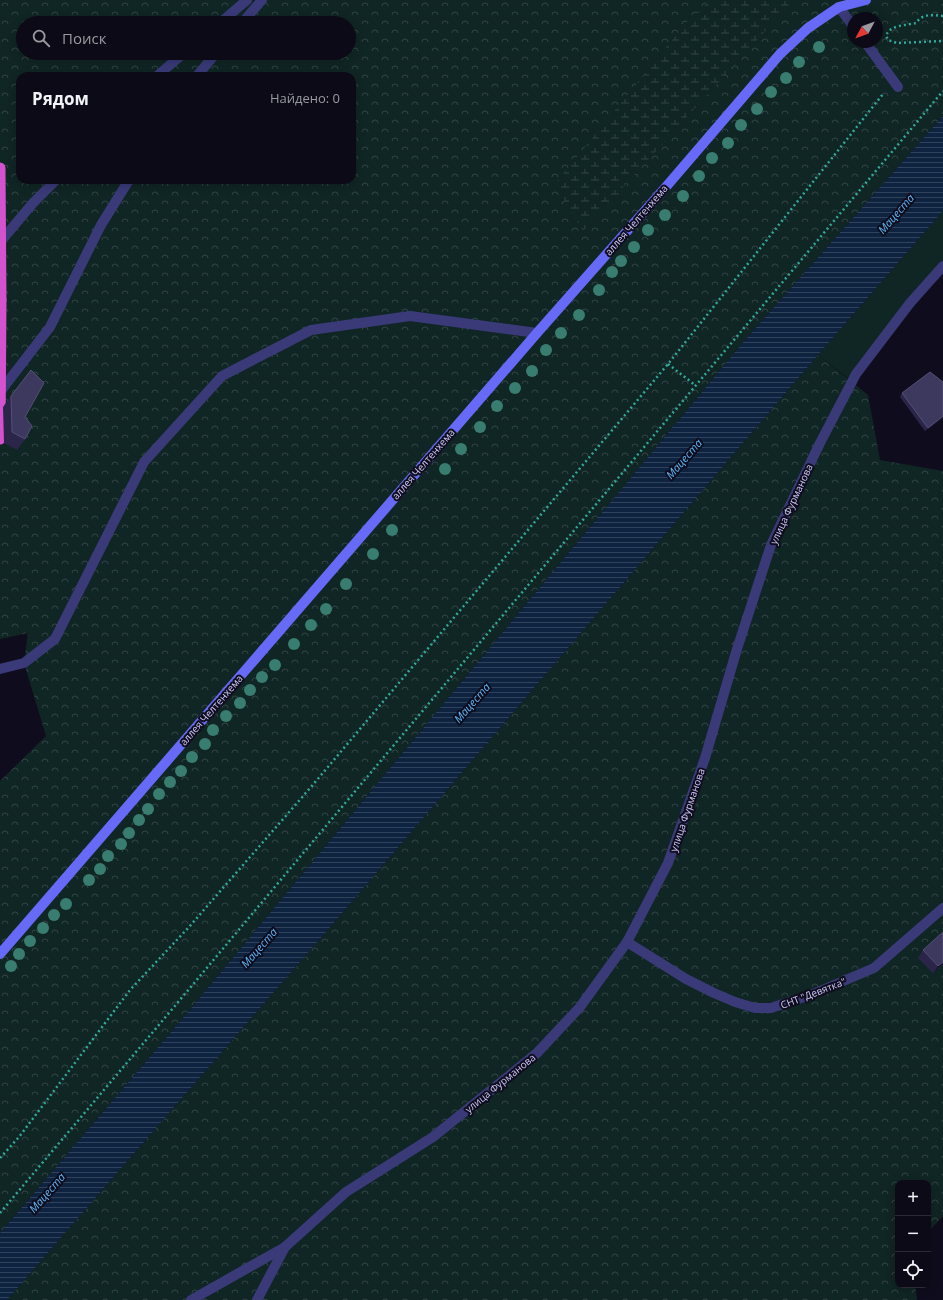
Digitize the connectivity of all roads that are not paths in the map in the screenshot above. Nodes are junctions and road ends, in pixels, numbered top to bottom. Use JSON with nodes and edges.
{"nodes":[{"id":1,"x":247,"y":0,"type":"edge"},
{"id":2,"x":262,"y":0,"type":"edge"},
{"id":3,"x":866,"y":0,"type":"edge"},
{"id":4,"x":839,"y":7,"type":"junction"},
{"id":5,"x":228,"y":16,"type":"edge"},
{"id":6,"x":248,"y":16,"type":"edge"},
{"id":7,"x":847,"y":18,"type":"edge"},
{"id":8,"x":869,"y":48,"type":"edge"},
{"id":9,"x":176,"y":60,"type":"edge"},
{"id":10,"x":210,"y":60,"type":"edge"},
{"id":11,"x":162,"y":72,"type":"edge"},
{"id":12,"x":200,"y":72,"type":"edge"},
{"id":13,"x":898,"y":87,"type":"dead end"},
{"id":14,"x":0,"y":168,"type":"edge"},
{"id":15,"x":52,"y":184,"type":"edge"},
{"id":16,"x":126,"y":184,"type":"edge"},
{"id":17,"x":1,"y":241,"type":"edge"},
{"id":18,"x":943,"y":266,"type":"edge"},
{"id":19,"x":537,"y":333,"type":"junction"},
{"id":20,"x":0,"y":392,"type":"edge"},
{"id":21,"x":0,"y":439,"type":"edge"},
{"id":22,"x":0,"y":669,"type":"edge"},
{"id":23,"x":943,"y":908,"type":"edge"},
{"id":24,"x":626,"y":942,"type":"junction"},
{"id":25,"x":0,"y":954,"type":"edge"},
{"id":26,"x":285,"y":1247,"type":"junction"},
{"id":27,"x":191,"y":1300,"type":"edge"},
{"id":28,"x":257,"y":1300,"type":"edge"}],
"edges":[{"from":1,"to":5,"type":"street"},
{"from":2,"to":6,"type":"street"},
{"from":3,"to":4,"type":"main road","name":"аллея Челтенхема"},
{"from":4,"to":7,"type":"street"},
{"from":4,"to":19,"type":"main road","name":"аллея Челтенхема"},
{"from":8,"to":13,"type":"street"},
{"from":9,"to":11,"type":"street"},
{"from":10,"to":12,"type":"street"},
{"from":14,"to":17,"type":"highway"},
{"from":15,"to":17,"type":"street"},
{"from":16,"to":20,"type":"street"},
{"from":17,"to":21,"type":"highway","bridge":true},
{"from":18,"to":24,"type":"street","name":"улица Фурманова"},
{"from":19,"to":22,"type":"street"},
{"from":19,"to":25,"type":"main road","name":"аллея Челтенхема"},
{"from":23,"to":24,"type":"street","name":"СНТ \"Девятка\""},
{"from":24,"to":26,"type":"street","name":"улица Фурманова"},
{"from":26,"to":27,"type":"street","name":"улица Фурманова"},
{"from":26,"to":28,"type":"street","name":"улица Фурманова"}]}
